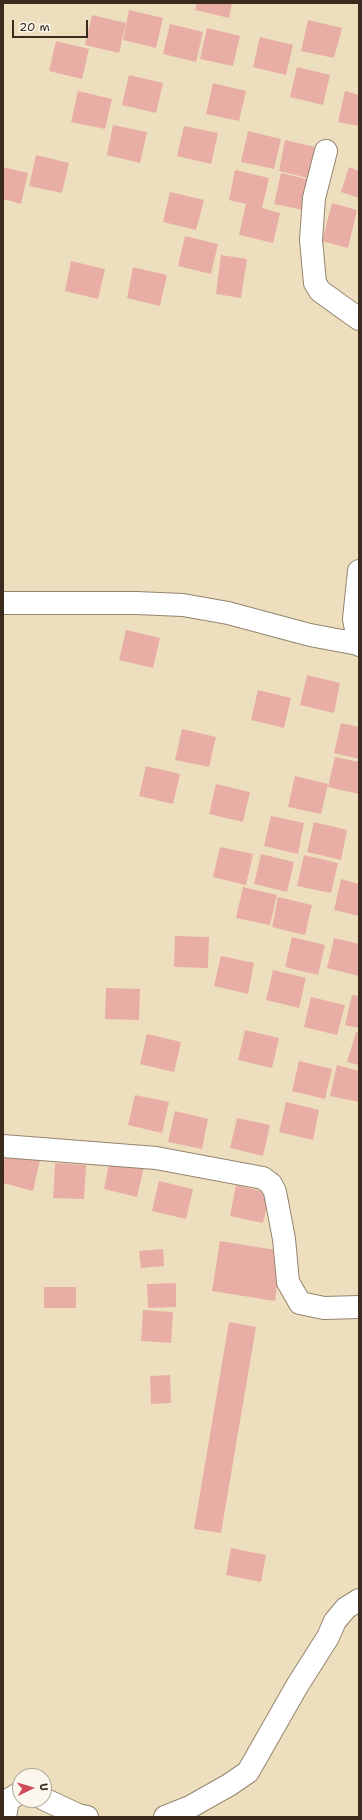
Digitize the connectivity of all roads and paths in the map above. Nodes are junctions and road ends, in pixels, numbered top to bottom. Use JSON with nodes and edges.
{"nodes":[{"id":1,"x":326,"y":151,"type":"dead end"},
{"id":2,"x":359,"y":319,"type":"edge"},
{"id":3,"x":359,"y":571,"type":"edge"},
{"id":4,"x":3,"y":602,"type":"edge"},
{"id":5,"x":358,"y":644,"type":"edge"},
{"id":6,"x":3,"y":1146,"type":"edge"},
{"id":7,"x":359,"y":1307,"type":"edge"},
{"id":8,"x":359,"y":1600,"type":"edge"},
{"id":9,"x":12,"y":1798,"type":"edge"},
{"id":10,"x":52,"y":1803,"type":"edge"},
{"id":11,"x":5,"y":1817,"type":"edge"},
{"id":12,"x":87,"y":1817,"type":"edge"},
{"id":13,"x":165,"y":1817,"type":"edge"}],
"edges":[{"from":1,"to":2,"type":"street"},
{"from":3,"to":5,"type":"street"},
{"from":4,"to":5,"type":"street"},
{"from":6,"to":7,"type":"street"},
{"from":8,"to":13,"type":"street"},
{"from":9,"to":11,"type":"street"},
{"from":10,"to":12,"type":"street"}]}
